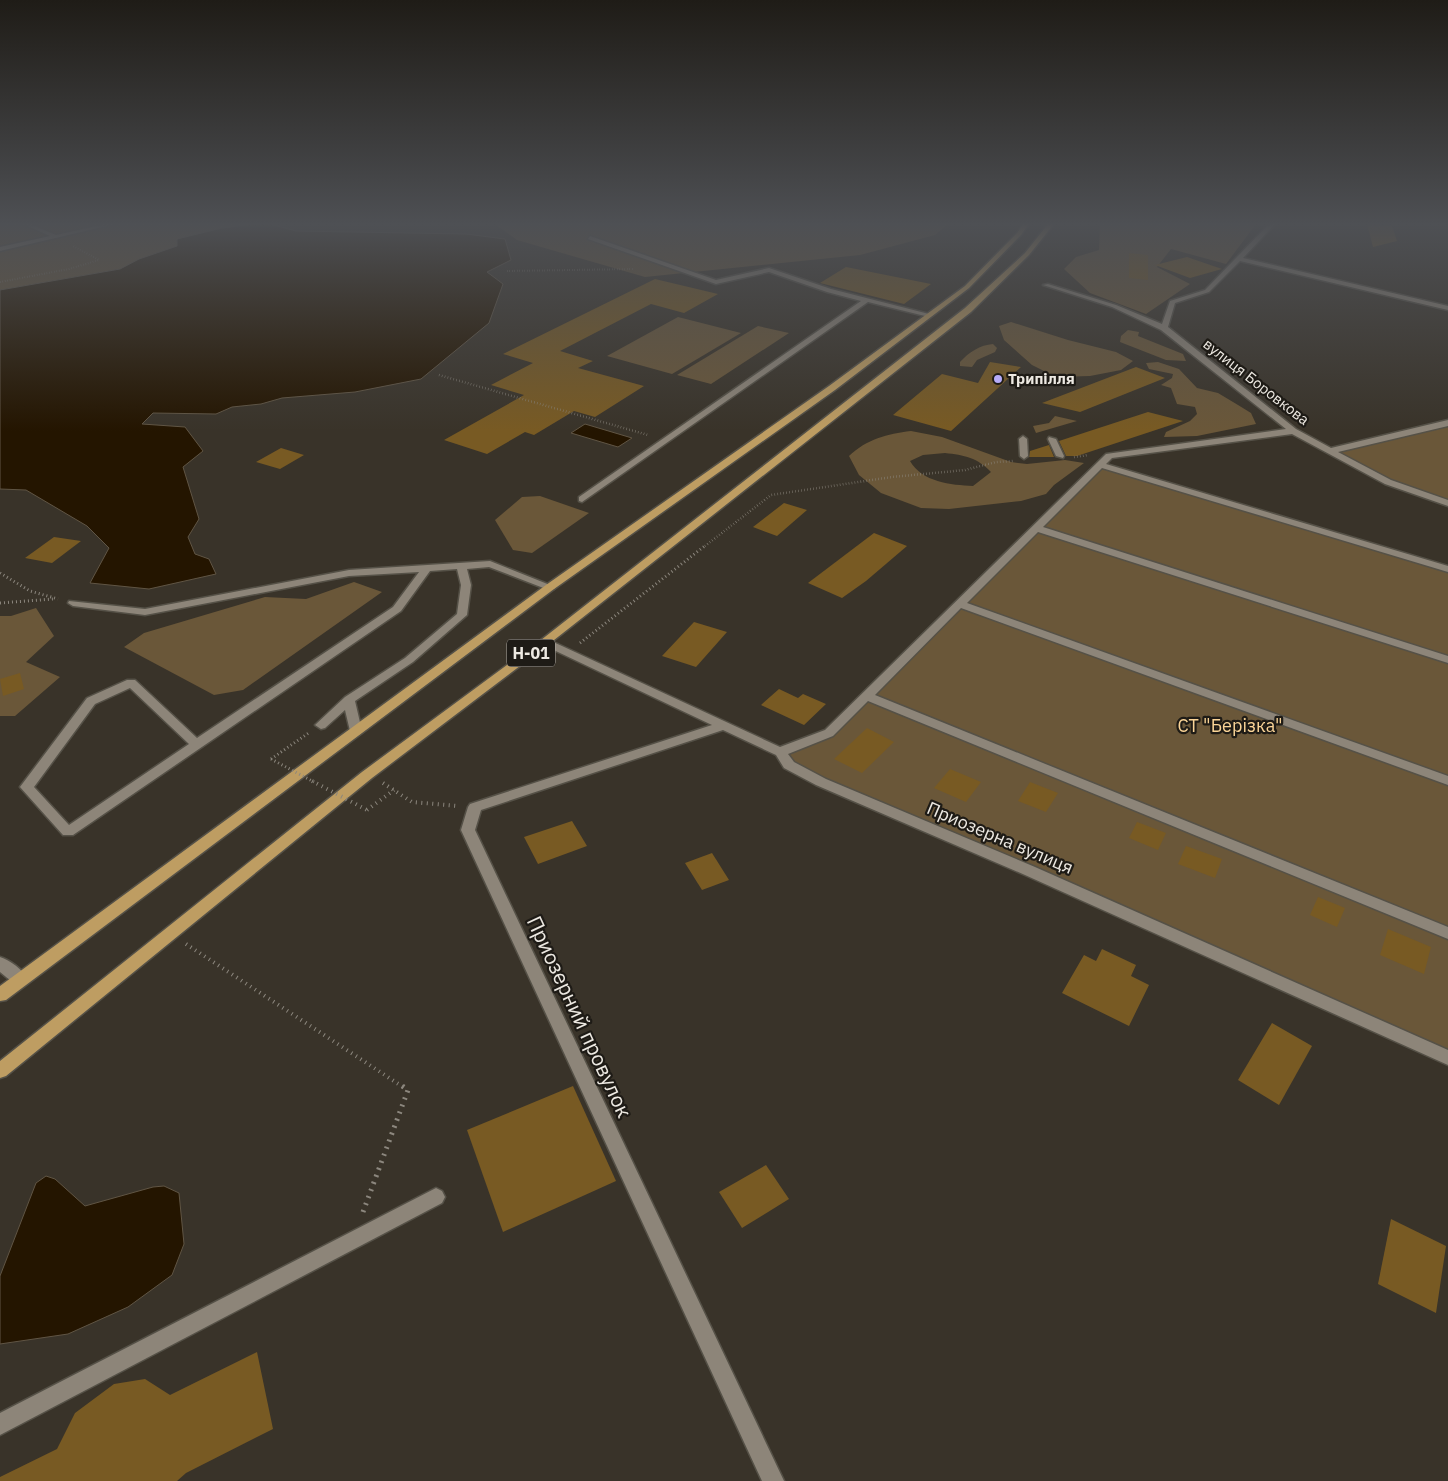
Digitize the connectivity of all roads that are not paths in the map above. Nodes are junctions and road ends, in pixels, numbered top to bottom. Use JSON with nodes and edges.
{"nodes":[{"id":1,"x":838,"y":293,"type":"edge"},
{"id":2,"x":959,"y":293,"type":"edge"},
{"id":3,"x":986,"y":293,"type":"edge"},
{"id":4,"x":1072,"y":293,"type":"edge"},
{"id":5,"x":1200,"y":293,"type":"edge"},
{"id":6,"x":1385,"y":293,"type":"edge"},
{"id":7,"x":867,"y":300,"type":"junction"},
{"id":8,"x":1448,"y":308,"type":"edge"},
{"id":9,"x":929,"y":315,"type":"junction"},
{"id":10,"x":1164,"y":328,"type":"junction"},
{"id":11,"x":1448,"y":423,"type":"edge"},
{"id":12,"x":1293,"y":432,"type":"junction"},
{"id":13,"x":1024,"y":439,"type":"dead end"},
{"id":14,"x":1052,"y":439,"type":"dead end"},
{"id":15,"x":1330,"y":451,"type":"junction"},
{"id":16,"x":1064,"y":457,"type":"road end"},
{"id":17,"x":1022,"y":458,"type":"road end"},
{"id":18,"x":1100,"y":465,"type":"junction"},
{"id":19,"x":582,"y":499,"type":"dead end"},
{"id":20,"x":1448,"y":504,"type":"edge"},
{"id":21,"x":1036,"y":528,"type":"junction"},
{"id":22,"x":461,"y":566,"type":"junction"},
{"id":23,"x":427,"y":568,"type":"junction"},
{"id":24,"x":1448,"y":569,"type":"edge"},
{"id":25,"x":550,"y":587,"type":"junction"},
{"id":26,"x":73,"y":603,"type":"road end"},
{"id":27,"x":959,"y":604,"type":"junction"},
{"id":28,"x":545,"y":642,"type":"junction"},
{"id":29,"x":1448,"y":660,"type":"edge"},
{"id":30,"x":867,"y":696,"type":"junction"},
{"id":31,"x":349,"y":700,"type":"junction"},
{"id":32,"x":320,"y":725,"type":"road end"},
{"id":33,"x":725,"y":725,"type":"junction"},
{"id":34,"x":356,"y":731,"type":"junction"},
{"id":35,"x":198,"y":745,"type":"junction"},
{"id":36,"x":780,"y":752,"type":"junction"},
{"id":37,"x":1448,"y":781,"type":"edge"},
{"id":38,"x":1448,"y":933,"type":"edge"},
{"id":39,"x":0,"y":963,"type":"edge"},
{"id":40,"x":20,"y":979,"type":"junction"},
{"id":41,"x":0,"y":995,"type":"edge"},
{"id":42,"x":1448,"y":1058,"type":"edge"},
{"id":43,"x":0,"y":1071,"type":"edge"},
{"id":44,"x":436,"y":1197,"type":"dead end"},
{"id":45,"x":0,"y":1424,"type":"edge"},
{"id":46,"x":773,"y":1481,"type":"edge"}],
"edges":[{"from":1,"to":7,"type":"street"},
{"from":2,"to":9,"type":"main road","number":"Н-01"},
{"from":3,"to":28,"type":"main road","number":"Н-01"},
{"from":4,"to":10,"type":"street","name":"вулиця Боровкова"},
{"from":5,"to":10,"type":"street"},
{"from":6,"to":8,"type":"street"},
{"from":7,"to":9,"type":"street"},
{"from":7,"to":19,"type":"street"},
{"from":9,"to":25,"type":"main road","number":"Н-01"},
{"from":10,"to":12,"type":"street","name":"вулиця Боровкова"},
{"from":11,"to":15,"type":"street"},
{"from":12,"to":15,"type":"street","name":"вулиця Боровкова"},
{"from":12,"to":18,"type":"street"},
{"from":13,"to":17,"type":"street"},
{"from":14,"to":16,"type":"street"},
{"from":15,"to":20,"type":"street","name":"вулиця Боровкова"},
{"from":18,"to":21,"type":"street"},
{"from":18,"to":24,"type":"street"},
{"from":21,"to":27,"type":"street"},
{"from":21,"to":29,"type":"street"},
{"from":22,"to":23,"type":"street"},
{"from":22,"to":25,"type":"street"},
{"from":22,"to":31,"type":"street"},
{"from":23,"to":26,"type":"street"},
{"from":23,"to":35,"type":"street"},
{"from":25,"to":34,"type":"main road","number":"Н-01"},
{"from":27,"to":30,"type":"street"},
{"from":27,"to":37,"type":"street"},
{"from":28,"to":33,"type":"street","name":"Приозерна вулиця"},
{"from":28,"to":43,"type":"main road","number":"Н-01"},
{"from":30,"to":36,"type":"street"},
{"from":30,"to":38,"type":"street"},
{"from":31,"to":32,"type":"street"},
{"from":31,"to":34,"type":"street"},
{"from":33,"to":36,"type":"street","name":"Приозерна вулиця"},
{"from":33,"to":46,"type":"street","name":"Приозерний провулок"},
{"from":34,"to":40,"type":"main road","number":"Н-01"},
{"from":35,"to":35,"type":"street"},
{"from":36,"to":42,"type":"street","name":"Приозерна вулиця"},
{"from":39,"to":40,"type":"street"},
{"from":40,"to":41,"type":"main road","number":"Н-01"},
{"from":44,"to":45,"type":"street"}]}
